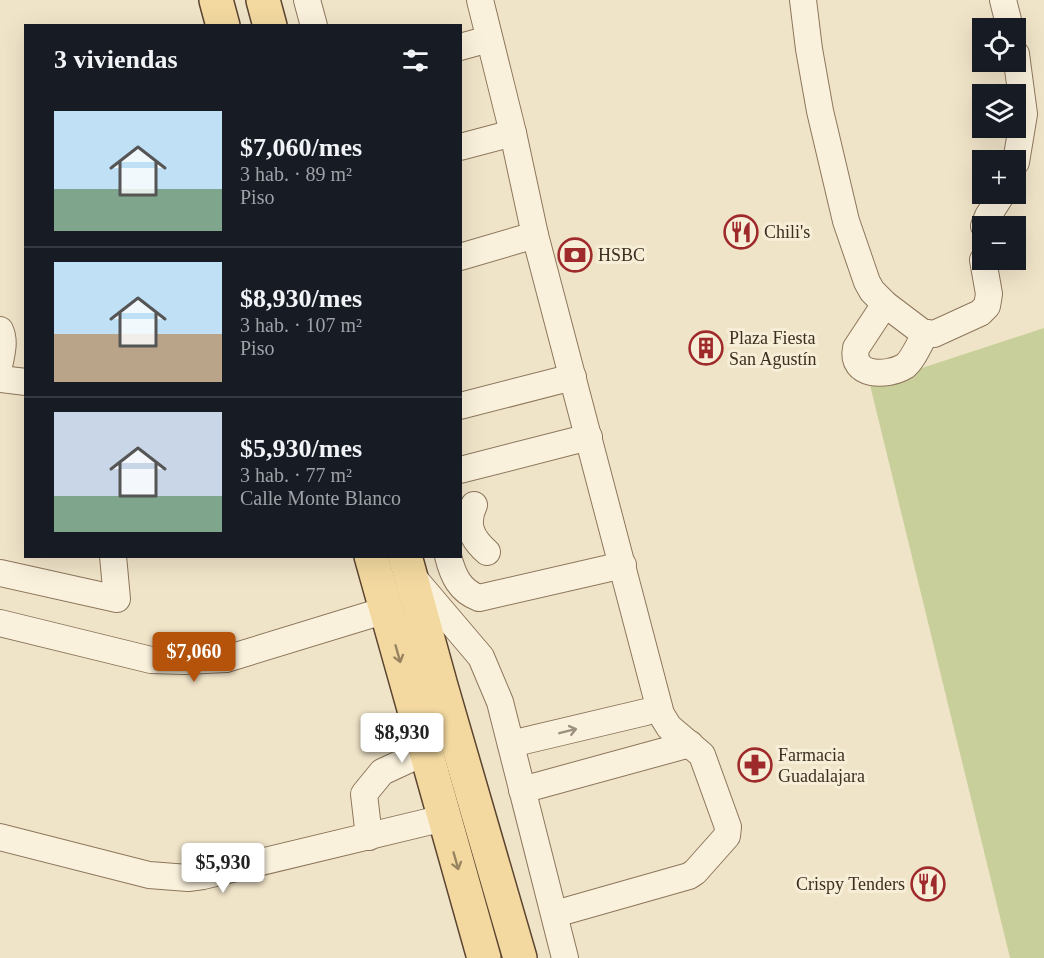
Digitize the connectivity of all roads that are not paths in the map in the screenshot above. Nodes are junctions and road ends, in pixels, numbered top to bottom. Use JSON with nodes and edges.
{"nodes":[{"id":1,"x":216,"y":0,"type":"edge"},
{"id":2,"x":240,"y":0,"type":"edge"},
{"id":3,"x":263,"y":0,"type":"edge"},
{"id":4,"x":307,"y":0,"type":"edge"},
{"id":5,"x":480,"y":0,"type":"edge"},
{"id":6,"x":803,"y":0,"type":"edge"},
{"id":7,"x":1004,"y":0,"type":"edge"},
{"id":8,"x":1008,"y":18,"type":"edge"},
{"id":9,"x":222,"y":24,"type":"edge"},
{"id":10,"x":246,"y":24,"type":"edge"},
{"id":11,"x":269,"y":24,"type":"edge"},
{"id":12,"x":313,"y":24,"type":"edge"},
{"id":13,"x":489,"y":39,"type":"junction"},
{"id":14,"x":462,"y":46,"type":"edge"},
{"id":15,"x":1018,"y":72,"type":"edge"},
{"id":16,"x":513,"y":133,"type":"junction"},
{"id":17,"x":462,"y":146,"type":"edge"},
{"id":18,"x":1018,"y":150,"type":"edge"},
{"id":19,"x":535,"y":235,"type":"junction"},
{"id":20,"x":462,"y":256,"type":"edge"},
{"id":21,"x":984,"y":270,"type":"edge"},
{"id":22,"x":885,"y":304,"type":"junction"},
{"id":23,"x":0,"y":330,"type":"edge"},
{"id":24,"x":926,"y":333,"type":"junction"},
{"id":25,"x":0,"y":362,"type":"edge"},
{"id":26,"x":573,"y":377,"type":"junction"},
{"id":27,"x":0,"y":379,"type":"edge"},
{"id":28,"x":24,"y":382,"type":"edge"},
{"id":29,"x":462,"y":405,"type":"edge"},
{"id":30,"x":589,"y":437,"type":"junction"},
{"id":31,"x":462,"y":469,"type":"edge"},
{"id":32,"x":474,"y":505,"type":"dead end"},
{"id":33,"x":487,"y":552,"type":"dead end"},
{"id":34,"x":113,"y":558,"type":"edge"},
{"id":35,"x":372,"y":558,"type":"edge"},
{"id":36,"x":449,"y":558,"type":"edge"},
{"id":37,"x":407,"y":564,"type":"edge"},
{"id":38,"x":623,"y":566,"type":"junction"},
{"id":39,"x":0,"y":573,"type":"edge"},
{"id":40,"x":386,"y":610,"type":"junction"},
{"id":41,"x":0,"y":623,"type":"edge"},
{"id":42,"x":646,"y":712,"type":"dead end"},
{"id":43,"x":511,"y":744,"type":"junction"},
{"id":44,"x":690,"y":744,"type":"junction"},
{"id":45,"x":425,"y":752,"type":"junction"},
{"id":46,"x":522,"y":789,"type":"junction"},
{"id":47,"x":444,"y":818,"type":"junction"},
{"id":48,"x":0,"y":837,"type":"edge"},
{"id":49,"x":369,"y":837,"type":"junction"},
{"id":50,"x":555,"y":914,"type":"junction"},
{"id":51,"x":484,"y":958,"type":"edge"},
{"id":52,"x":520,"y":958,"type":"edge"},
{"id":53,"x":565,"y":958,"type":"edge"}],
"edges":[{"from":1,"to":9,"type":"main road"},
{"from":2,"to":10,"type":"main road"},
{"from":3,"to":11,"type":"main road"},
{"from":4,"to":12,"type":"street"},
{"from":5,"to":13,"type":"street"},
{"from":6,"to":22,"type":"street"},
{"from":7,"to":8,"type":"street"},
{"from":13,"to":14,"type":"street"},
{"from":13,"to":16,"type":"street"},
{"from":15,"to":18,"type":"street"},
{"from":16,"to":17,"type":"street"},
{"from":16,"to":19,"type":"street"},
{"from":19,"to":20,"type":"street"},
{"from":19,"to":26,"type":"street"},
{"from":21,"to":24,"type":"street"},
{"from":22,"to":24,"type":"street"},
{"from":22,"to":24,"type":"street"},
{"from":23,"to":25,"type":"street"},
{"from":26,"to":29,"type":"street"},
{"from":26,"to":30,"type":"street"},
{"from":27,"to":28,"type":"street"},
{"from":30,"to":31,"type":"street"},
{"from":30,"to":38,"type":"street"},
{"from":32,"to":33,"type":"street"},
{"from":34,"to":39,"type":"street"},
{"from":35,"to":40,"type":"main road"},
{"from":36,"to":38,"type":"street"},
{"from":37,"to":43,"type":"street"},
{"from":37,"to":52,"type":"main road"},
{"from":38,"to":44,"type":"street"},
{"from":40,"to":41,"type":"street"},
{"from":40,"to":45,"type":"main road","one_way":true},
{"from":43,"to":42,"type":"street","one_way":true},
{"from":43,"to":46,"type":"street"},
{"from":44,"to":46,"type":"street"},
{"from":44,"to":50,"type":"street"},
{"from":45,"to":47,"type":"main road"},
{"from":45,"to":49,"type":"street"},
{"from":46,"to":50,"type":"street"},
{"from":47,"to":49,"type":"street"},
{"from":47,"to":51,"type":"main road","one_way":true},
{"from":48,"to":49,"type":"street"},
{"from":50,"to":53,"type":"street"}]}
